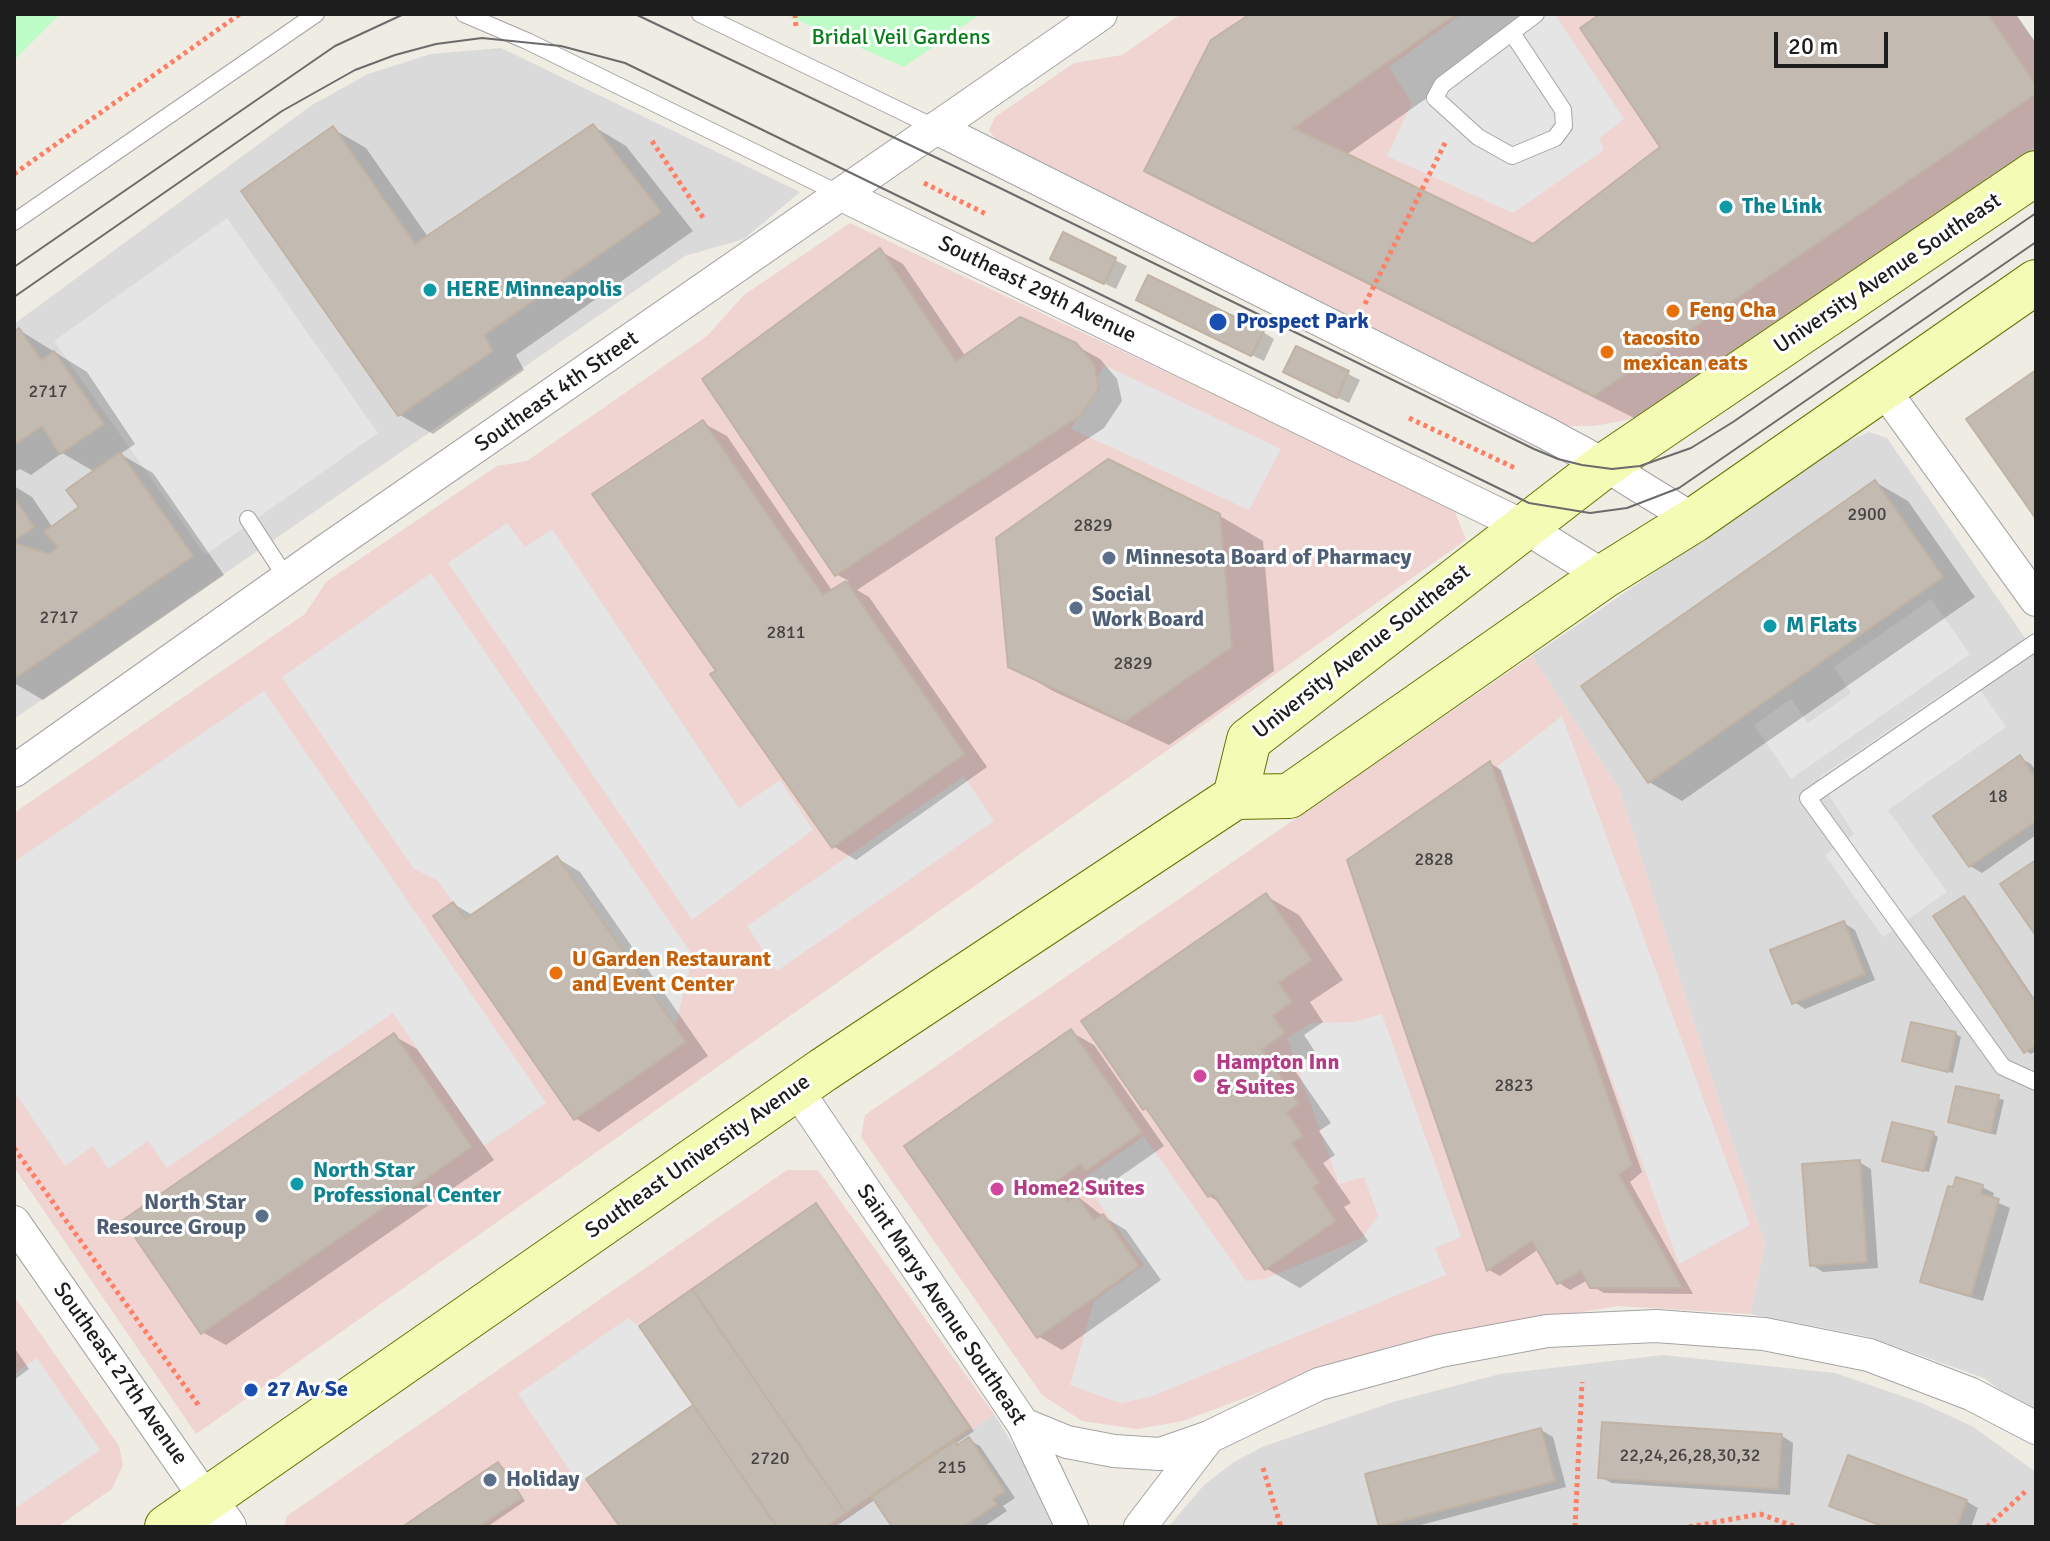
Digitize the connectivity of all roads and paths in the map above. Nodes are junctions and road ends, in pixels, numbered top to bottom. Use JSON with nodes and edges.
{"nodes":[{"id":1,"x":240,"y":14,"type":"edge"},
{"id":2,"x":316,"y":14,"type":"edge"},
{"id":3,"x":464,"y":14,"type":"edge"},
{"id":4,"x":700,"y":14,"type":"edge"},
{"id":5,"x":795,"y":14,"type":"edge"},
{"id":6,"x":1101,"y":14,"type":"edge"},
{"id":7,"x":1536,"y":14,"type":"edge"},
{"id":8,"x":796,"y":27,"type":"dead end"},
{"id":9,"x":1512,"y":33,"type":"junction"},
{"id":10,"x":1457,"y":119,"type":"junction"},
{"id":11,"x":936,"y":128,"type":"junction"},
{"id":12,"x":652,"y":141,"type":"dead end"},
{"id":13,"x":2036,"y":173,"type":"edge"},
{"id":14,"x":14,"y":174,"type":"edge"},
{"id":15,"x":924,"y":183,"type":"dead end"},
{"id":16,"x":842,"y":195,"type":"junction"},
{"id":17,"x":988,"y":215,"type":"dead end"},
{"id":18,"x":704,"y":219,"type":"dead end"},
{"id":19,"x":14,"y":222,"type":"edge"},
{"id":20,"x":2036,"y":282,"type":"edge"},
{"id":21,"x":1364,"y":306,"type":"dead end"},
{"id":22,"x":1882,"y":387,"type":"junction"},
{"id":23,"x":1409,"y":418,"type":"dead end"},
{"id":24,"x":1525,"y":459,"type":"dead end"},
{"id":25,"x":1605,"y":465,"type":"junction"},
{"id":26,"x":1515,"y":468,"type":"junction"},
{"id":27,"x":1506,"y":478,"type":"dead end"},
{"id":28,"x":248,"y":519,"type":"dead end"},
{"id":29,"x":1694,"y":520,"type":"junction"},
{"id":30,"x":1523,"y":526,"type":"junction"},
{"id":31,"x":1604,"y":576,"type":"junction"},
{"id":32,"x":287,"y":579,"type":"junction"},
{"id":33,"x":2036,"y":600,"type":"edge"},
{"id":34,"x":2036,"y":642,"type":"edge"},
{"id":35,"x":14,"y":771,"type":"edge"},
{"id":36,"x":1235,"y":797,"type":"junction"},
{"id":37,"x":2036,"y":1082,"type":"edge"},
{"id":38,"x":797,"y":1090,"type":"junction"},
{"id":39,"x":14,"y":1148,"type":"edge"},
{"id":40,"x":14,"y":1222,"type":"edge"},
{"id":41,"x":1582,"y":1382,"type":"dead end"},
{"id":42,"x":199,"y":1406,"type":"dead end"},
{"id":43,"x":1023,"y":1424,"type":"junction"},
{"id":44,"x":2036,"y":1428,"type":"edge"},
{"id":45,"x":1209,"y":1437,"type":"junction"},
{"id":46,"x":1263,"y":1468,"type":"dead end"},
{"id":47,"x":2026,"y":1491,"type":"dead end"},
{"id":48,"x":216,"y":1513,"type":"edge"},
{"id":49,"x":167,"y":1527,"type":"edge"},
{"id":50,"x":1072,"y":1527,"type":"edge"},
{"id":51,"x":1140,"y":1527,"type":"edge"},
{"id":52,"x":1281,"y":1527,"type":"edge"},
{"id":53,"x":1575,"y":1527,"type":"edge"},
{"id":54,"x":1689,"y":1527,"type":"edge"},
{"id":55,"x":1796,"y":1527,"type":"edge"},
{"id":56,"x":1987,"y":1527,"type":"edge"}],
"edges":[{"from":1,"to":14,"type":"path"},
{"from":2,"to":19,"type":"lane"},
{"from":3,"to":16,"type":"lane","name":"Southeast 29th Avenue"},
{"from":4,"to":11,"type":"lane"},
{"from":5,"to":8,"type":"path"},
{"from":6,"to":11,"type":"street","name":"Southeast 4th Street"},
{"from":7,"to":9,"type":"lane"},
{"from":9,"to":10,"type":"lane"},
{"from":9,"to":10,"type":"lane"},
{"from":10,"to":21,"type":"path"},
{"from":11,"to":16,"type":"street","name":"Southeast 4th Street"},
{"from":11,"to":25,"type":"street"},
{"from":12,"to":18,"type":"path"},
{"from":13,"to":25,"type":"main road","name":"University Avenue Southeast"},
{"from":15,"to":17,"type":"path"},
{"from":16,"to":30,"type":"street","name":"Southeast 29th Avenue"},
{"from":16,"to":32,"type":"street","name":"Southeast 4th Street"},
{"from":20,"to":22,"type":"main road"},
{"from":22,"to":29,"type":"main road"},
{"from":22,"to":33,"type":"street"},
{"from":23,"to":26,"type":"path"},
{"from":24,"to":26,"type":"path"},
{"from":25,"to":29,"type":"street"},
{"from":25,"to":30,"type":"main road","name":"University Avenue Southeast"},
{"from":26,"to":27,"type":"path"},
{"from":28,"to":32,"type":"lane"},
{"from":29,"to":31,"type":"main road"},
{"from":30,"to":31,"type":"street","name":"Southeast 29th Avenue"},
{"from":30,"to":36,"type":"main road","name":"University Avenue Southeast"},
{"from":31,"to":36,"type":"main road"},
{"from":32,"to":35,"type":"street","name":"Southeast 4th Street"},
{"from":34,"to":37,"type":"lane"},
{"from":36,"to":38,"type":"main road","name":"Southeast University Avenue"},
{"from":38,"to":43,"type":"street","name":"Saint Marys Avenue Southeast"},
{"from":38,"to":48,"type":"main road","name":"Southeast University Avenue"},
{"from":39,"to":42,"type":"path"},
{"from":40,"to":48,"type":"street","name":"Southeast 27th Avenue"},
{"from":41,"to":53,"type":"path"},
{"from":43,"to":45,"type":"street"},
{"from":43,"to":50,"type":"street","name":"Saint Marys Avenue Southeast"},
{"from":44,"to":45,"type":"street"},
{"from":45,"to":51,"type":"street"},
{"from":46,"to":52,"type":"path"},
{"from":47,"to":56,"type":"path"},
{"from":48,"to":49,"type":"main road","name":"Southeast University Avenue"},
{"from":54,"to":55,"type":"path"}]}
